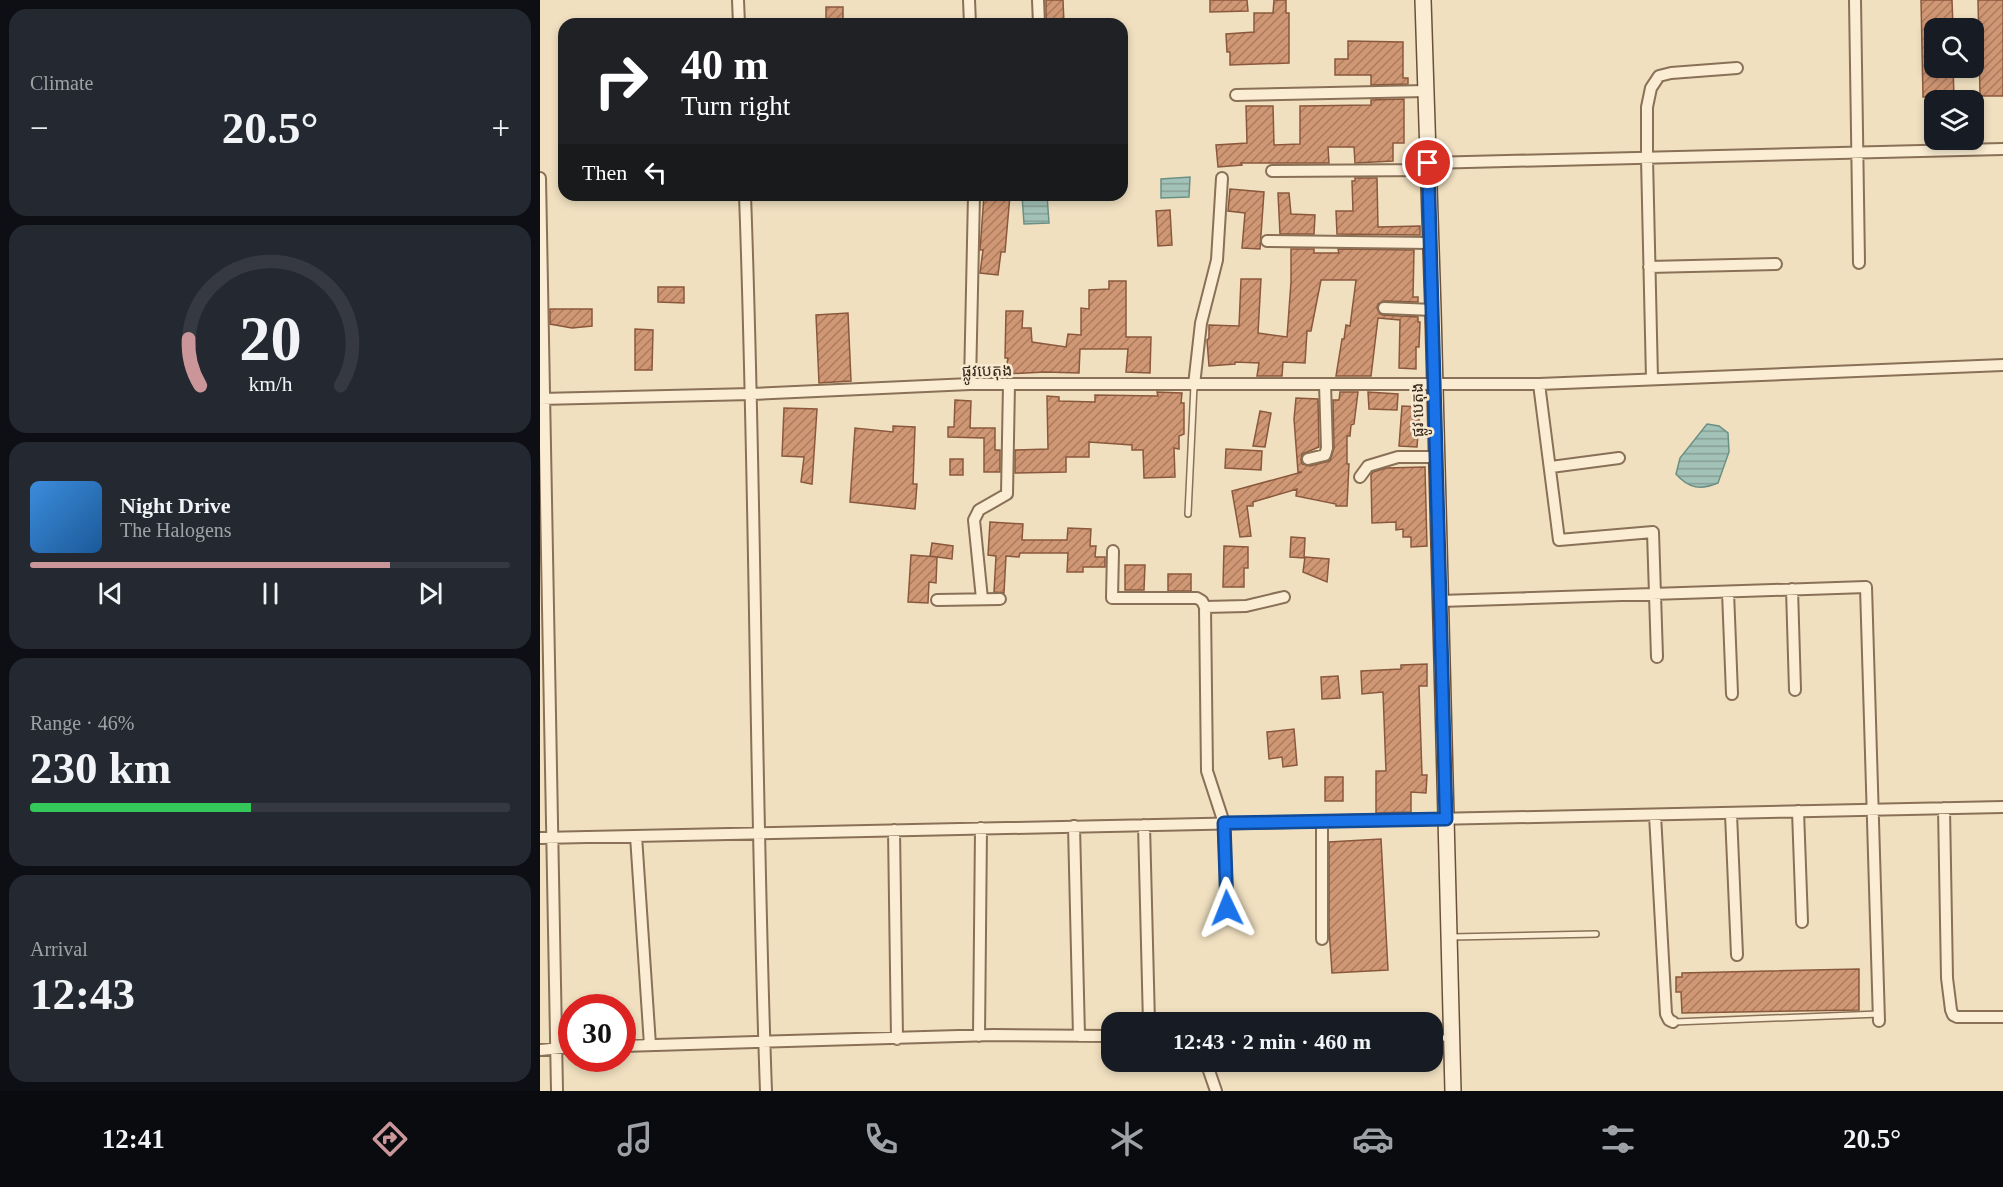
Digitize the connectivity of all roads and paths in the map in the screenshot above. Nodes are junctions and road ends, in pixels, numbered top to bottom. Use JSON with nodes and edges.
{"nodes":[{"id":1,"x":738,"y":0,"type":"edge"},
{"id":2,"x":969,"y":0,"type":"edge"},
{"id":3,"x":1038,"y":0,"type":"edge"},
{"id":4,"x":1423,"y":0,"type":"edge"},
{"id":5,"x":1855,"y":0,"type":"edge"},
{"id":6,"x":739,"y":18,"type":"edge"},
{"id":7,"x":969,"y":18,"type":"edge"},
{"id":8,"x":1039,"y":18,"type":"edge"},
{"id":9,"x":1737,"y":68,"type":"dead end"},
{"id":10,"x":1426,"y":91,"type":"junction"},
{"id":11,"x":1236,"y":95,"type":"dead end"},
{"id":12,"x":2003,"y":149,"type":"edge"},
{"id":13,"x":1858,"y":152,"type":"junction"},
{"id":14,"x":1647,"y":158,"type":"junction"},
{"id":15,"x":1429,"y":166,"type":"junction"},
{"id":16,"x":1272,"y":171,"type":"dead end"},
{"id":17,"x":540,"y":178,"type":"edge"},
{"id":18,"x":1222,"y":178,"type":"dead end"},
{"id":19,"x":745,"y":201,"type":"edge"},
{"id":20,"x":974,"y":201,"type":"edge"},
{"id":21,"x":1267,"y":241,"type":"dead end"},
{"id":22,"x":1431,"y":243,"type":"junction"},
{"id":23,"x":1859,"y":263,"type":"dead end"},
{"id":24,"x":1776,"y":264,"type":"dead end"},
{"id":25,"x":1649,"y":267,"type":"junction"},
{"id":26,"x":1384,"y":308,"type":"dead end"},
{"id":27,"x":1433,"y":310,"type":"junction"},
{"id":28,"x":2003,"y":365,"type":"edge"},
{"id":29,"x":1652,"y":379,"type":"junction"},
{"id":30,"x":1435,"y":383,"type":"junction"},
{"id":31,"x":970,"y":384,"type":"junction"},
{"id":32,"x":1009,"y":384,"type":"junction"},
{"id":33,"x":1325,"y":384,"type":"junction"},
{"id":34,"x":1539,"y":384,"type":"junction"},
{"id":35,"x":1194,"y":385,"type":"junction"},
{"id":36,"x":752,"y":394,"type":"junction"},
{"id":37,"x":542,"y":399,"type":"edge"},
{"id":38,"x":1437,"y":457,"type":"junction"},
{"id":39,"x":1619,"y":458,"type":"dead end"},
{"id":40,"x":1308,"y":459,"type":"dead end"},
{"id":41,"x":1551,"y":467,"type":"junction"},
{"id":42,"x":1360,"y":477,"type":"dead end"},
{"id":43,"x":1188,"y":514,"type":"dead end"},
{"id":44,"x":1113,"y":551,"type":"dead end"},
{"id":45,"x":1792,"y":590,"type":"junction"},
{"id":46,"x":1728,"y":592,"type":"junction"},
{"id":47,"x":1656,"y":594,"type":"junction"},
{"id":48,"x":1284,"y":597,"type":"dead end"},
{"id":49,"x":982,"y":599,"type":"junction"},
{"id":50,"x":1000,"y":599,"type":"dead end"},
{"id":51,"x":937,"y":600,"type":"dead end"},
{"id":52,"x":1440,"y":601,"type":"junction"},
{"id":53,"x":1205,"y":607,"type":"junction"},
{"id":54,"x":1657,"y":657,"type":"dead end"},
{"id":55,"x":1795,"y":690,"type":"dead end"},
{"id":56,"x":1732,"y":694,"type":"dead end"},
{"id":57,"x":2003,"y":807,"type":"edge"},
{"id":58,"x":1944,"y":808,"type":"junction"},
{"id":59,"x":1873,"y":809,"type":"junction"},
{"id":60,"x":1798,"y":811,"type":"junction"},
{"id":61,"x":1731,"y":814,"type":"junction"},
{"id":62,"x":1655,"y":815,"type":"junction"},
{"id":63,"x":1446,"y":819,"type":"junction"},
{"id":64,"x":1322,"y":821,"type":"junction"},
{"id":65,"x":1224,"y":823,"type":"junction"},
{"id":66,"x":1144,"y":825,"type":"junction"},
{"id":67,"x":1074,"y":826,"type":"junction"},
{"id":68,"x":981,"y":828,"type":"junction"},
{"id":69,"x":894,"y":830,"type":"junction"},
{"id":70,"x":759,"y":833,"type":"junction"},
{"id":71,"x":636,"y":836,"type":"junction"},
{"id":72,"x":545,"y":837,"type":"edge"},
{"id":73,"x":1227,"y":908,"type":"dead end"},
{"id":74,"x":1802,"y":922,"type":"dead end"},
{"id":75,"x":1596,"y":934,"type":"dead end"},
{"id":76,"x":1449,"y":937,"type":"junction"},
{"id":77,"x":1322,"y":939,"type":"dead end"},
{"id":78,"x":1737,"y":955,"type":"dead end"},
{"id":79,"x":1149,"y":1012,"type":"edge"},
{"id":80,"x":2003,"y":1017,"type":"edge"},
{"id":81,"x":1879,"y":1018,"type":"joint"},
{"id":82,"x":1673,"y":1022,"type":"joint"},
{"id":83,"x":979,"y":1036,"type":"junction"},
{"id":84,"x":1079,"y":1036,"type":"junction"},
{"id":85,"x":1101,"y":1036,"type":"edge"},
{"id":86,"x":1443,"y":1038,"type":"edge"},
{"id":87,"x":1452,"y":1038,"type":"junction"},
{"id":88,"x":897,"y":1039,"type":"junction"},
{"id":89,"x":764,"y":1042,"type":"junction"},
{"id":90,"x":650,"y":1045,"type":"junction"},
{"id":91,"x":636,"y":1046,"type":"edge"},
{"id":92,"x":555,"y":1048,"type":"junction"},
{"id":93,"x":558,"y":1048,"type":"edge"},
{"id":94,"x":540,"y":1050,"type":"edge"},
{"id":95,"x":1209,"y":1072,"type":"edge"},
{"id":96,"x":557,"y":1091,"type":"edge"},
{"id":97,"x":766,"y":1091,"type":"edge"},
{"id":98,"x":1216,"y":1091,"type":"edge"},
{"id":99,"x":1453,"y":1091,"type":"edge"}],
"edges":[{"from":1,"to":6,"type":"street"},
{"from":2,"to":7,"type":"street"},
{"from":3,"to":8,"type":"street"},
{"from":4,"to":10,"type":"street","name":"ផ្លូវ បេតុង"},
{"from":5,"to":13,"type":"street"},
{"from":9,"to":14,"type":"street"},
{"from":10,"to":11,"type":"street"},
{"from":10,"to":15,"type":"street","name":"ផ្លូវ បេតុង"},
{"from":12,"to":13,"type":"street"},
{"from":13,"to":14,"type":"street"},
{"from":13,"to":23,"type":"street"},
{"from":14,"to":15,"type":"street"},
{"from":14,"to":25,"type":"street"},
{"from":15,"to":16,"type":"street"},
{"from":15,"to":22,"type":"street","name":"ផ្លូវ បេតុង"},
{"from":17,"to":37,"type":"street"},
{"from":18,"to":35,"type":"street"},
{"from":19,"to":36,"type":"street"},
{"from":20,"to":31,"type":"street"},
{"from":21,"to":22,"type":"street"},
{"from":22,"to":27,"type":"street","name":"ផ្លូវ បេតុង"},
{"from":24,"to":25,"type":"street"},
{"from":25,"to":29,"type":"street"},
{"from":26,"to":27,"type":"street"},
{"from":27,"to":30,"type":"street","name":"ផ្លូវ បេតុង"},
{"from":28,"to":29,"type":"street","name":"ផ្លូវបេតុង"},
{"from":29,"to":34,"type":"street","name":"ផ្លូវបេតុង"},
{"from":30,"to":33,"type":"street","name":"ផ្លូវបេតុង"},
{"from":30,"to":34,"type":"street","name":"ផ្លូវបេតុង"},
{"from":30,"to":38,"type":"street","name":"ផ្លូវ បេតុង"},
{"from":31,"to":32,"type":"street","name":"ផ្លូវបេតុង"},
{"from":31,"to":36,"type":"street","name":"ផ្លូវបេតុង"},
{"from":32,"to":35,"type":"street","name":"ផ្លូវបេតុង"},
{"from":32,"to":49,"type":"street"},
{"from":33,"to":35,"type":"street","name":"ផ្លូវបេតុង"},
{"from":33,"to":40,"type":"street"},
{"from":34,"to":41,"type":"street"},
{"from":35,"to":43,"type":"lane"},
{"from":36,"to":37,"type":"street","name":"ផ្លូវបេតុង"},
{"from":36,"to":70,"type":"street"},
{"from":37,"to":72,"type":"street"},
{"from":38,"to":42,"type":"street"},
{"from":38,"to":52,"type":"street","name":"ផ្លូវ បេតុង"},
{"from":39,"to":41,"type":"street"},
{"from":41,"to":47,"type":"street"},
{"from":44,"to":53,"type":"street"},
{"from":45,"to":46,"type":"street"},
{"from":45,"to":55,"type":"street"},
{"from":45,"to":59,"type":"street"},
{"from":46,"to":47,"type":"street"},
{"from":46,"to":56,"type":"street"},
{"from":47,"to":52,"type":"street"},
{"from":47,"to":54,"type":"street"},
{"from":48,"to":53,"type":"street"},
{"from":49,"to":50,"type":"street"},
{"from":49,"to":51,"type":"street"},
{"from":52,"to":63,"type":"street","name":"ផ្លូវ បេតុង"},
{"from":53,"to":65,"type":"street"},
{"from":57,"to":58,"type":"street"},
{"from":58,"to":59,"type":"street"},
{"from":58,"to":80,"type":"street"},
{"from":59,"to":60,"type":"street"},
{"from":59,"to":81,"type":"street"},
{"from":60,"to":61,"type":"street"},
{"from":60,"to":74,"type":"street"},
{"from":61,"to":62,"type":"street"},
{"from":61,"to":78,"type":"street"},
{"from":62,"to":63,"type":"street"},
{"from":62,"to":82,"type":"street"},
{"from":63,"to":64,"type":"street"},
{"from":63,"to":76,"type":"street","name":"ផ្លូវ បេតុង"},
{"from":64,"to":65,"type":"street"},
{"from":64,"to":77,"type":"street"},
{"from":65,"to":66,"type":"street"},
{"from":65,"to":73,"type":"street"},
{"from":66,"to":67,"type":"street"},
{"from":66,"to":79,"type":"street"},
{"from":67,"to":68,"type":"street"},
{"from":67,"to":84,"type":"street"},
{"from":68,"to":69,"type":"street"},
{"from":68,"to":83,"type":"street"},
{"from":69,"to":70,"type":"street"},
{"from":69,"to":88,"type":"street"},
{"from":70,"to":71,"type":"street"},
{"from":70,"to":89,"type":"street"},
{"from":71,"to":72,"type":"street"},
{"from":71,"to":90,"type":"street"},
{"from":72,"to":92,"type":"street"},
{"from":75,"to":76,"type":"lane"},
{"from":76,"to":87,"type":"street","name":"ផ្លូវ បេតុង"},
{"from":81,"to":82,"type":"lane"},
{"from":83,"to":84,"type":"street"},
{"from":83,"to":88,"type":"street"},
{"from":84,"to":85,"type":"street"},
{"from":86,"to":87,"type":"lane"},
{"from":87,"to":99,"type":"street","name":"ផ្លូវ បេតុង"},
{"from":88,"to":89,"type":"street"},
{"from":89,"to":90,"type":"street"},
{"from":89,"to":97,"type":"street"},
{"from":90,"to":91,"type":"street"},
{"from":92,"to":93,"type":"street"},
{"from":92,"to":94,"type":"street"},
{"from":92,"to":96,"type":"street"},
{"from":95,"to":98,"type":"street"}]}
